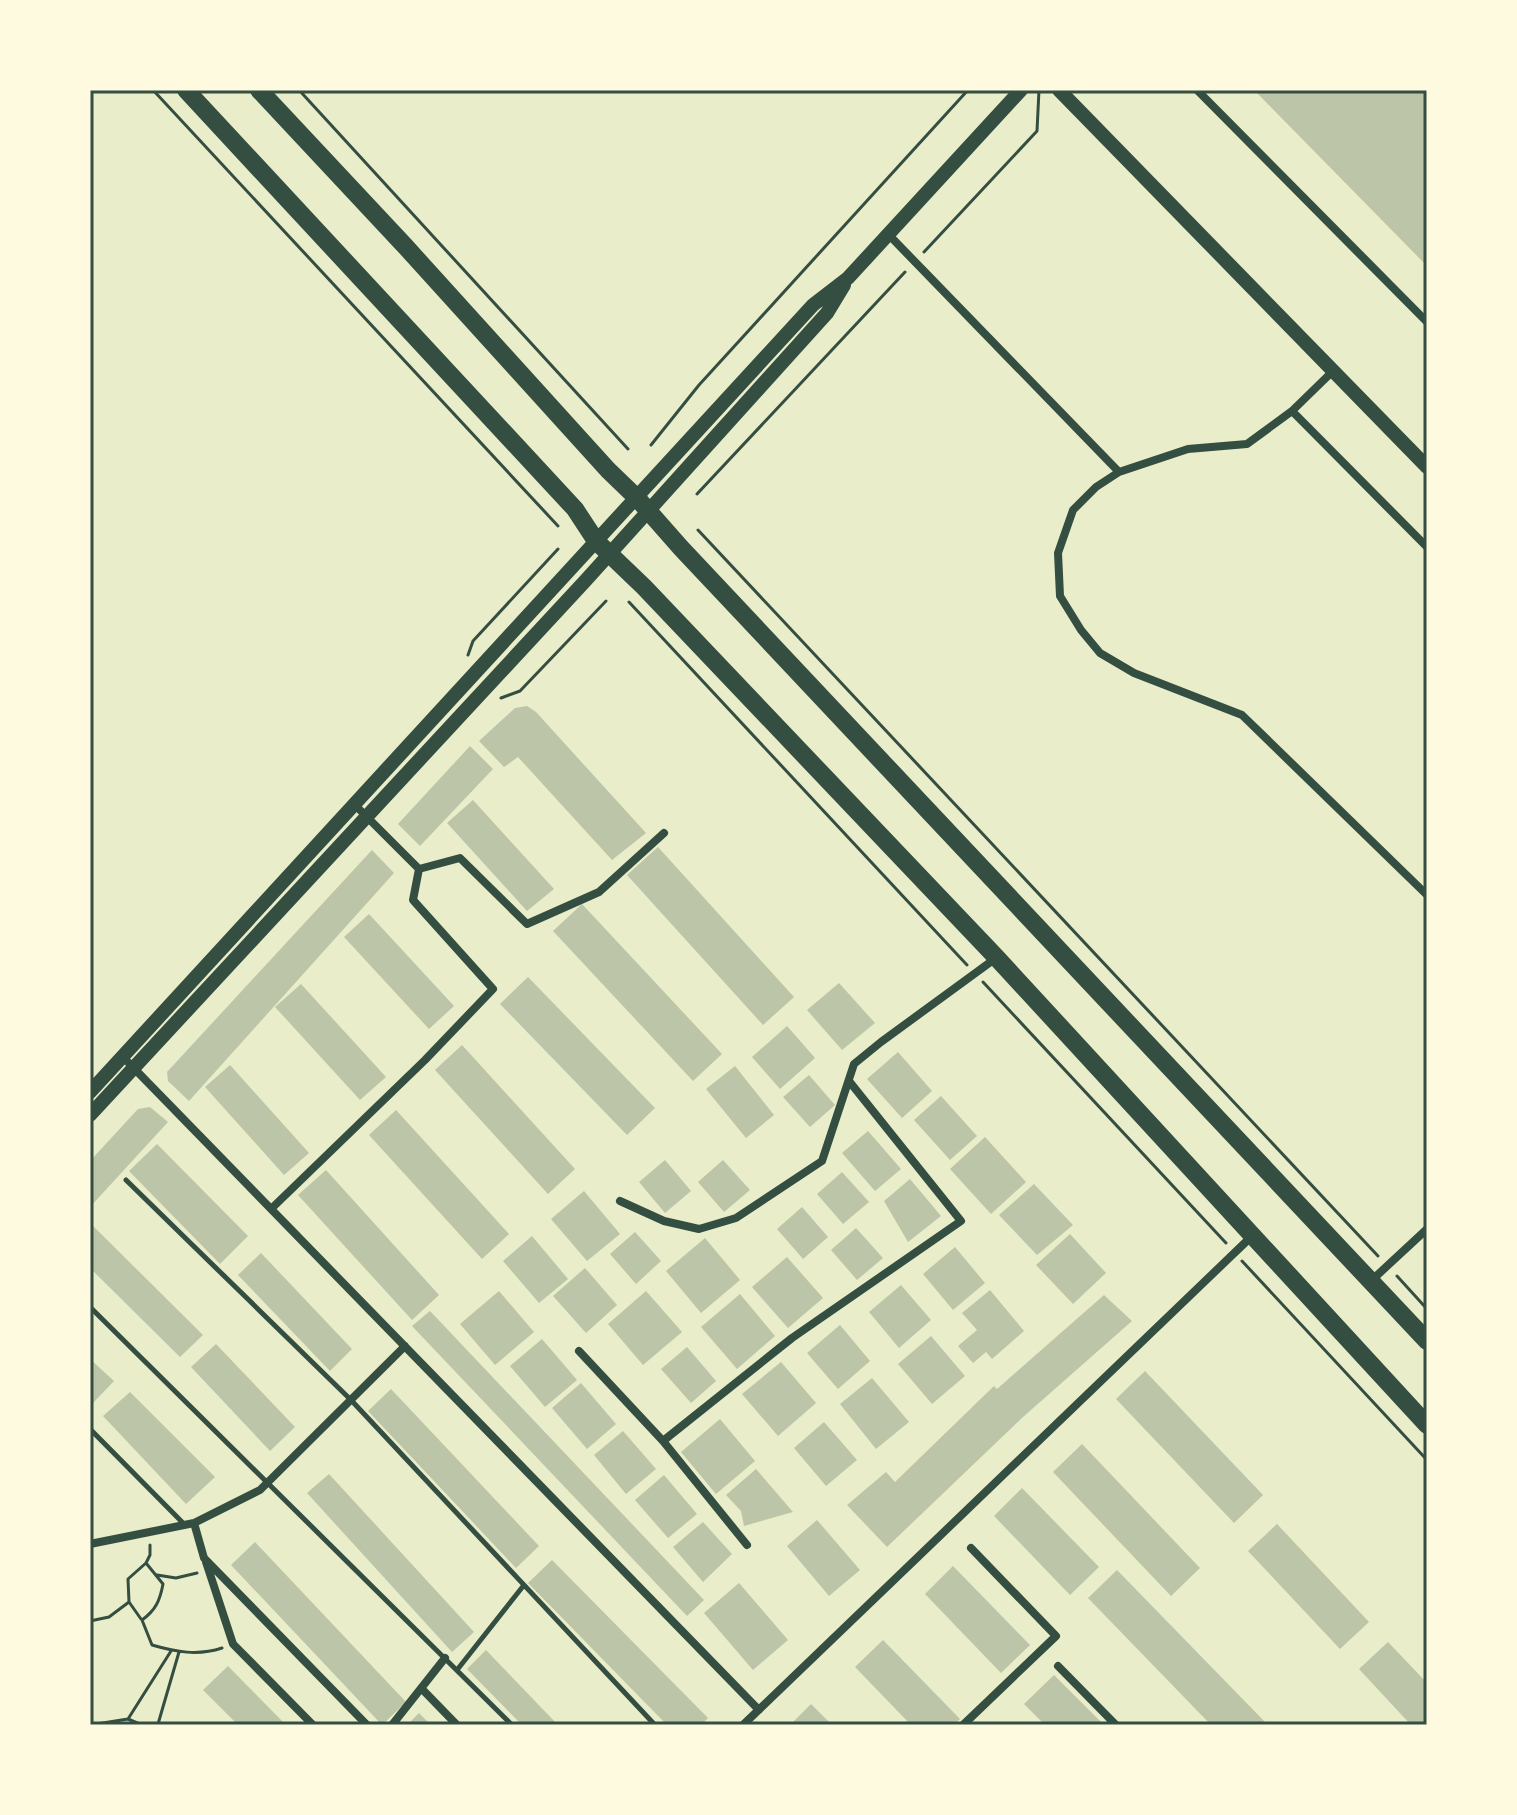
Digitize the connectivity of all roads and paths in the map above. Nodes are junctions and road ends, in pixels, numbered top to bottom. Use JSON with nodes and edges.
{"nodes":[{"id":1,"x":153,"y":90,"type":"edge"},
{"id":2,"x":186,"y":90,"type":"edge"},
{"id":3,"x":259,"y":90,"type":"edge"},
{"id":4,"x":299,"y":90,"type":"edge"},
{"id":5,"x":968,"y":90,"type":"edge"},
{"id":6,"x":1021,"y":90,"type":"edge"},
{"id":7,"x":1039,"y":90,"type":"edge"},
{"id":8,"x":1059,"y":90,"type":"edge"},
{"id":9,"x":1197,"y":90,"type":"edge"},
{"id":10,"x":887,"y":234,"type":"junction"},
{"id":11,"x":915,"y":262,"type":"junction"},
{"id":12,"x":1427,"y":322,"type":"edge"},
{"id":13,"x":1333,"y":371,"type":"junction"},
{"id":14,"x":1292,"y":411,"type":"junction"},
{"id":15,"x":651,"y":445,"type":"dead end"},
{"id":16,"x":628,"y":449,"type":"dead end"},
{"id":17,"x":1427,"y":467,"type":"edge"},
{"id":18,"x":1119,"y":472,"type":"junction"},
{"id":19,"x":697,"y":494,"type":"dead end"},
{"id":20,"x":643,"y":505,"type":"junction"},
{"id":21,"x":558,"y":526,"type":"dead end"},
{"id":22,"x":698,"y":530,"type":"dead end"},
{"id":23,"x":603,"y":547,"type":"junction"},
{"id":24,"x":1427,"y":547,"type":"edge"},
{"id":25,"x":558,"y":549,"type":"dead end"},
{"id":26,"x":606,"y":601,"type":"dead end"},
{"id":27,"x":629,"y":602,"type":"dead end"},
{"id":28,"x":468,"y":655,"type":"dead end"},
{"id":29,"x":467,"y":709,"type":"junction"},
{"id":30,"x":355,"y":805,"type":"junction"},
{"id":31,"x":367,"y":817,"type":"junction"},
{"id":32,"x":664,"y":833,"type":"dead end"},
{"id":33,"x":419,"y":869,"type":"junction"},
{"id":34,"x":1427,"y":895,"type":"edge"},
{"id":35,"x":996,"y":957,"type":"junction"},
{"id":36,"x":975,"y":973,"type":"junction"},
{"id":37,"x":128,"y":1062,"type":"junction"},
{"id":38,"x":849,"y":1081,"type":"junction"},
{"id":39,"x":90,"y":1092,"type":"edge"},
{"id":40,"x":90,"y":1115,"type":"edge"},
{"id":41,"x":126,"y":1180,"type":"dead end"},
{"id":42,"x":620,"y":1201,"type":"dead end"},
{"id":43,"x":271,"y":1209,"type":"junction"},
{"id":44,"x":1427,"y":1229,"type":"edge"},
{"id":45,"x":1252,"y":1236,"type":"junction"},
{"id":46,"x":1234,"y":1252,"type":"junction"},
{"id":47,"x":1387,"y":1266,"type":"junction"},
{"id":48,"x":1372,"y":1281,"type":"junction"},
{"id":49,"x":90,"y":1307,"type":"edge"},
{"id":50,"x":1427,"y":1309,"type":"edge"},
{"id":51,"x":1427,"y":1341,"type":"edge"},
{"id":52,"x":405,"y":1346,"type":"junction"},
{"id":53,"x":579,"y":1351,"type":"dead end"},
{"id":54,"x":351,"y":1400,"type":"junction"},
{"id":55,"x":1427,"y":1425,"type":"edge"},
{"id":56,"x":90,"y":1429,"type":"edge"},
{"id":57,"x":663,"y":1441,"type":"junction"},
{"id":58,"x":1427,"y":1460,"type":"edge"},
{"id":59,"x":268,"y":1482,"type":"junction"},
{"id":60,"x":190,"y":1524,"type":"junction"},
{"id":61,"x":150,"y":1532,"type":"junction"},
{"id":62,"x":90,"y":1544,"type":"edge"},
{"id":63,"x":747,"y":1545,"type":"dead end"},
{"id":64,"x":971,"y":1548,"type":"dead end"},
{"id":65,"x":204,"y":1558,"type":"junction"},
{"id":66,"x":146,"y":1563,"type":"junction"},
{"id":67,"x":208,"y":1570,"type":"junction"},
{"id":68,"x":155,"y":1575,"type":"junction"},
{"id":69,"x":524,"y":1585,"type":"junction"},
{"id":70,"x":129,"y":1602,"type":"junction"},
{"id":71,"x":142,"y":1620,"type":"junction"},
{"id":72,"x":90,"y":1621,"type":"edge"},
{"id":73,"x":233,"y":1644,"type":"junction"},
{"id":74,"x":171,"y":1651,"type":"junction"},
{"id":75,"x":179,"y":1652,"type":"junction"},
{"id":76,"x":445,"y":1658,"type":"junction"},
{"id":77,"x":1058,"y":1666,"type":"dead end"},
{"id":78,"x":457,"y":1670,"type":"junction"},
{"id":79,"x":421,"y":1688,"type":"junction"},
{"id":80,"x":759,"y":1710,"type":"junction"},
{"id":81,"x":128,"y":1719,"type":"junction"},
{"id":82,"x":90,"y":1725,"type":"edge"},
{"id":83,"x":142,"y":1725,"type":"edge"},
{"id":84,"x":156,"y":1725,"type":"edge"},
{"id":85,"x":313,"y":1725,"type":"edge"},
{"id":86,"x":367,"y":1725,"type":"edge"},
{"id":87,"x":392,"y":1725,"type":"edge"},
{"id":88,"x":457,"y":1725,"type":"edge"},
{"id":89,"x":512,"y":1725,"type":"edge"},
{"id":90,"x":655,"y":1725,"type":"edge"},
{"id":91,"x":743,"y":1725,"type":"edge"},
{"id":92,"x":963,"y":1725,"type":"edge"},
{"id":93,"x":1116,"y":1725,"type":"edge"}],
"edges":[{"from":1,"to":21,"type":"path"},
{"from":2,"to":23,"type":"main road"},
{"from":3,"to":20,"type":"main road"},
{"from":4,"to":16,"type":"path"},
{"from":5,"to":15,"type":"path"},
{"from":6,"to":10,"type":"street"},
{"from":7,"to":11,"type":"path"},
{"from":8,"to":13,"type":"street"},
{"from":9,"to":12,"type":"street"},
{"from":10,"to":11,"type":"street"},
{"from":10,"to":20,"type":"street"},
{"from":11,"to":18,"type":"street"},
{"from":11,"to":19,"type":"path"},
{"from":13,"to":14,"type":"street"},
{"from":13,"to":17,"type":"street"},
{"from":14,"to":18,"type":"street"},
{"from":14,"to":24,"type":"street"},
{"from":18,"to":34,"type":"street"},
{"from":20,"to":23,"type":"street"},
{"from":20,"to":48,"type":"main road"},
{"from":22,"to":47,"type":"path"},
{"from":23,"to":29,"type":"street"},
{"from":23,"to":30,"type":"street"},
{"from":23,"to":35,"type":"main road"},
{"from":25,"to":28,"type":"path"},
{"from":26,"to":29,"type":"path"},
{"from":27,"to":36,"type":"path"},
{"from":29,"to":31,"type":"street"},
{"from":30,"to":31,"type":"street"},
{"from":30,"to":37,"type":"street"},
{"from":31,"to":33,"type":"street"},
{"from":31,"to":37,"type":"street"},
{"from":32,"to":33,"type":"street"},
{"from":33,"to":43,"type":"street"},
{"from":35,"to":36,"type":"street"},
{"from":35,"to":45,"type":"main road"},
{"from":36,"to":38,"type":"street"},
{"from":36,"to":46,"type":"path"},
{"from":37,"to":39,"type":"street"},
{"from":37,"to":40,"type":"street"},
{"from":37,"to":43,"type":"street"},
{"from":38,"to":42,"type":"street"},
{"from":38,"to":57,"type":"street"},
{"from":41,"to":54,"type":"lane"},
{"from":43,"to":52,"type":"street"},
{"from":44,"to":47,"type":"street"},
{"from":45,"to":46,"type":"street"},
{"from":45,"to":55,"type":"main road"},
{"from":46,"to":58,"type":"path"},
{"from":46,"to":80,"type":"street"},
{"from":47,"to":48,"type":"street"},
{"from":47,"to":50,"type":"path"},
{"from":48,"to":51,"type":"main road"},
{"from":49,"to":59,"type":"lane"},
{"from":52,"to":54,"type":"street"},
{"from":52,"to":80,"type":"street"},
{"from":53,"to":57,"type":"street"},
{"from":54,"to":59,"type":"street"},
{"from":54,"to":69,"type":"lane"},
{"from":56,"to":60,"type":"lane"},
{"from":57,"to":63,"type":"street"},
{"from":59,"to":60,"type":"street"},
{"from":59,"to":76,"type":"lane"},
{"from":60,"to":61,"type":"street"},
{"from":60,"to":65,"type":"street"},
{"from":61,"to":62,"type":"street"},
{"from":61,"to":66,"type":"path"},
{"from":64,"to":92,"type":"street"},
{"from":65,"to":67,"type":"street"},
{"from":65,"to":86,"type":"street"},
{"from":66,"to":68,"type":"path"},
{"from":66,"to":70,"type":"path"},
{"from":67,"to":68,"type":"path"},
{"from":67,"to":73,"type":"street"},
{"from":68,"to":71,"type":"path"},
{"from":69,"to":78,"type":"lane"},
{"from":69,"to":90,"type":"lane"},
{"from":70,"to":71,"type":"path"},
{"from":70,"to":72,"type":"path"},
{"from":71,"to":74,"type":"path"},
{"from":73,"to":75,"type":"path"},
{"from":73,"to":85,"type":"street"},
{"from":74,"to":75,"type":"path"},
{"from":74,"to":81,"type":"path"},
{"from":75,"to":84,"type":"path"},
{"from":76,"to":78,"type":"lane"},
{"from":76,"to":79,"type":"street"},
{"from":77,"to":93,"type":"street"},
{"from":78,"to":89,"type":"lane"},
{"from":79,"to":87,"type":"street"},
{"from":79,"to":88,"type":"street"},
{"from":80,"to":91,"type":"street"},
{"from":81,"to":82,"type":"path"},
{"from":81,"to":83,"type":"path"}]}
